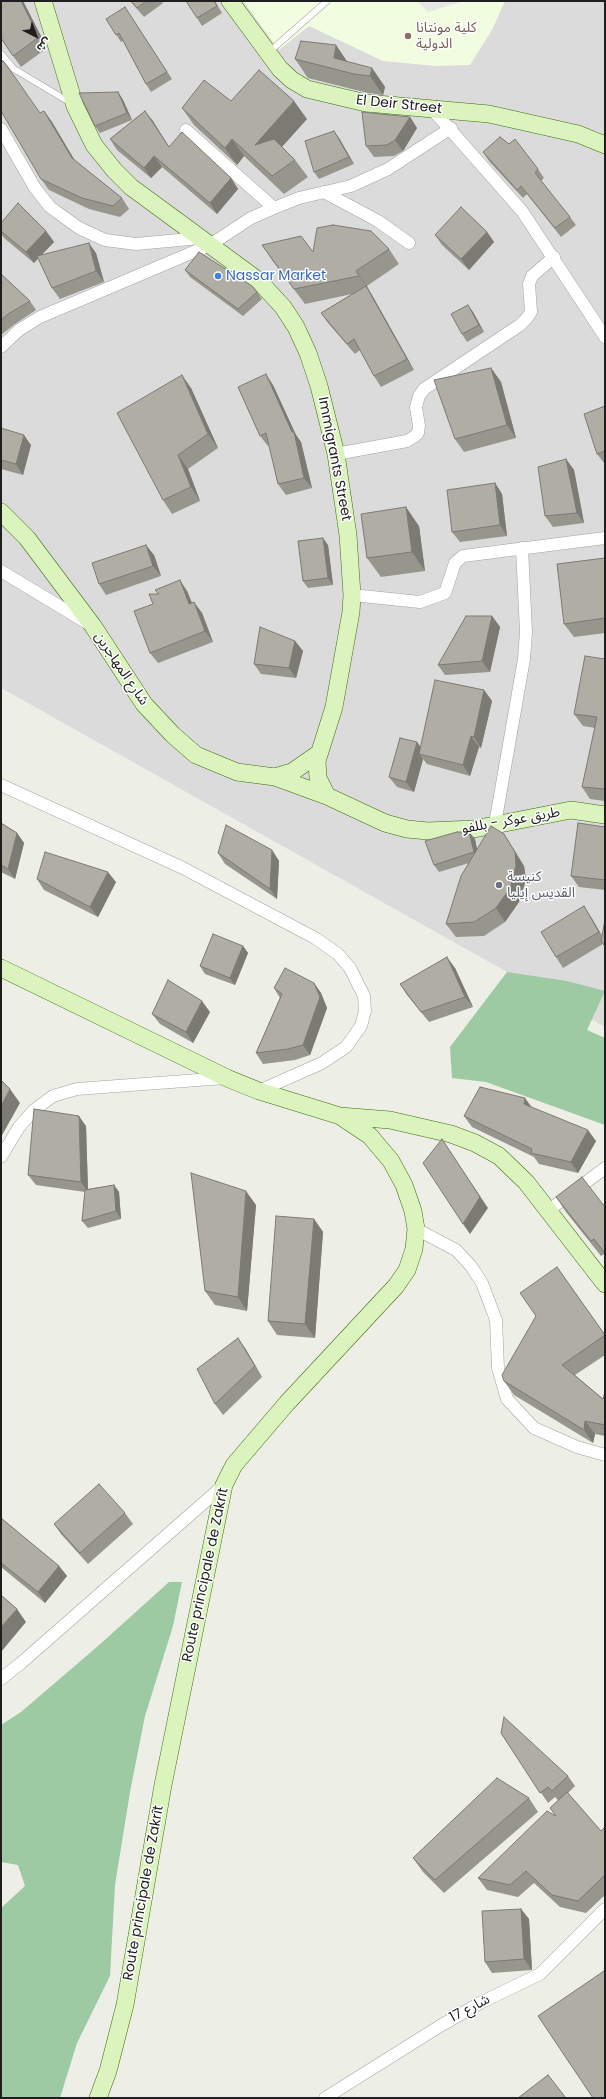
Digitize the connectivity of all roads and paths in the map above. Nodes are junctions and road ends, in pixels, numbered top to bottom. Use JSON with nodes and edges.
{"nodes":[{"id":1,"x":43,"y":1,"type":"edge"},
{"id":2,"x":230,"y":1,"type":"edge"},
{"id":3,"x":327,"y":1,"type":"edge"},
{"id":4,"x":1,"y":54,"type":"edge"},
{"id":5,"x":268,"y":54,"type":"junction"},
{"id":6,"x":76,"y":106,"type":"junction"},
{"id":7,"x":432,"y":109,"type":"junction"},
{"id":8,"x":450,"y":128,"type":"junction"},
{"id":9,"x":1,"y":129,"type":"edge"},
{"id":10,"x":186,"y":130,"type":"edge"},
{"id":11,"x":605,"y":145,"type":"edge"},
{"id":12,"x":324,"y":192,"type":"junction"},
{"id":13,"x":274,"y":208,"type":"junction"},
{"id":14,"x":205,"y":241,"type":"junction"},
{"id":15,"x":409,"y":243,"type":"dead end"},
{"id":16,"x":554,"y":257,"type":"junction"},
{"id":17,"x":605,"y":337,"type":"edge"},
{"id":18,"x":1,"y":347,"type":"edge"},
{"id":19,"x":336,"y":454,"type":"junction"},
{"id":20,"x":1,"y":512,"type":"edge"},
{"id":21,"x":605,"y":538,"type":"edge"},
{"id":22,"x":522,"y":548,"type":"junction"},
{"id":23,"x":1,"y":571,"type":"edge"},
{"id":24,"x":352,"y":595,"type":"junction"},
{"id":25,"x":92,"y":626,"type":"junction"},
{"id":26,"x":318,"y":754,"type":"junction"},
{"id":27,"x":275,"y":776,"type":"junction"},
{"id":28,"x":1,"y":785,"type":"edge"},
{"id":29,"x":326,"y":796,"type":"junction"},
{"id":30,"x":605,"y":815,"type":"edge"},
{"id":31,"x":495,"y":824,"type":"junction"},
{"id":32,"x":1,"y":968,"type":"edge"},
{"id":33,"x":228,"y":1078,"type":"junction"},
{"id":34,"x":259,"y":1091,"type":"junction"},
{"id":35,"x":340,"y":1116,"type":"junction"},
{"id":36,"x":1,"y":1157,"type":"edge"},
{"id":37,"x":605,"y":1168,"type":"edge"},
{"id":38,"x":549,"y":1210,"type":"junction"},
{"id":39,"x":416,"y":1229,"type":"junction"},
{"id":40,"x":605,"y":1284,"type":"edge"},
{"id":41,"x":605,"y":1455,"type":"edge"},
{"id":42,"x":224,"y":1485,"type":"junction"},
{"id":43,"x":1,"y":1679,"type":"edge"},
{"id":44,"x":605,"y":1909,"type":"edge"},
{"id":45,"x":98,"y":2098,"type":"edge"},
{"id":46,"x":325,"y":2098,"type":"edge"}],
"edges":[{"from":1,"to":6,"type":"street","name":"Immigrants Street"},
{"from":2,"to":5,"type":"street","name":"El Deir Street"},
{"from":3,"to":5,"type":"lane"},
{"from":4,"to":6,"type":"lane"},
{"from":5,"to":7,"type":"street","name":"El Deir Street"},
{"from":6,"to":14,"type":"street","name":"Immigrants Street"},
{"from":7,"to":8,"type":"street"},
{"from":7,"to":11,"type":"street","name":"El Deir Street"},
{"from":8,"to":12,"type":"street"},
{"from":8,"to":16,"type":"street"},
{"from":9,"to":14,"type":"street"},
{"from":10,"to":13,"type":"street"},
{"from":12,"to":13,"type":"street"},
{"from":12,"to":15,"type":"street"},
{"from":13,"to":14,"type":"street"},
{"from":14,"to":18,"type":"street"},
{"from":14,"to":19,"type":"street","name":"Immigrants Street"},
{"from":16,"to":17,"type":"street"},
{"from":16,"to":19,"type":"street"},
{"from":19,"to":24,"type":"street","name":"Immigrants Street"},
{"from":20,"to":25,"type":"street","name":"شارع المهاجرين"},
{"from":21,"to":22,"type":"street"},
{"from":22,"to":24,"type":"street"},
{"from":22,"to":31,"type":"street"},
{"from":23,"to":25,"type":"street"},
{"from":24,"to":26,"type":"street","name":"Immigrants Street"},
{"from":25,"to":27,"type":"street","name":"شارع المهاجرين"},
{"from":26,"to":27,"type":"street","name":"شارع المهاجرين"},
{"from":26,"to":29,"type":"street"},
{"from":27,"to":29,"type":"street","name":"شارع المهاجرين"},
{"from":28,"to":34,"type":"street"},
{"from":29,"to":31,"type":"street","name":"طريق عوكر - بللفو"},
{"from":30,"to":31,"type":"street","name":"طريق عوكر - بللفو"},
{"from":32,"to":33,"type":"street"},
{"from":33,"to":34,"type":"street"},
{"from":33,"to":36,"type":"street"},
{"from":34,"to":35,"type":"street"},
{"from":35,"to":38,"type":"street"},
{"from":35,"to":39,"type":"street","name":"Route principale de Zakrît"},
{"from":37,"to":38,"type":"street"},
{"from":38,"to":40,"type":"street"},
{"from":39,"to":41,"type":"street"},
{"from":39,"to":42,"type":"street","name":"Route principale de Zakrît"},
{"from":42,"to":43,"type":"street"},
{"from":42,"to":45,"type":"street","name":"Route principale de Zakrît"},
{"from":44,"to":46,"type":"street","name":"شارع 17"}]}
